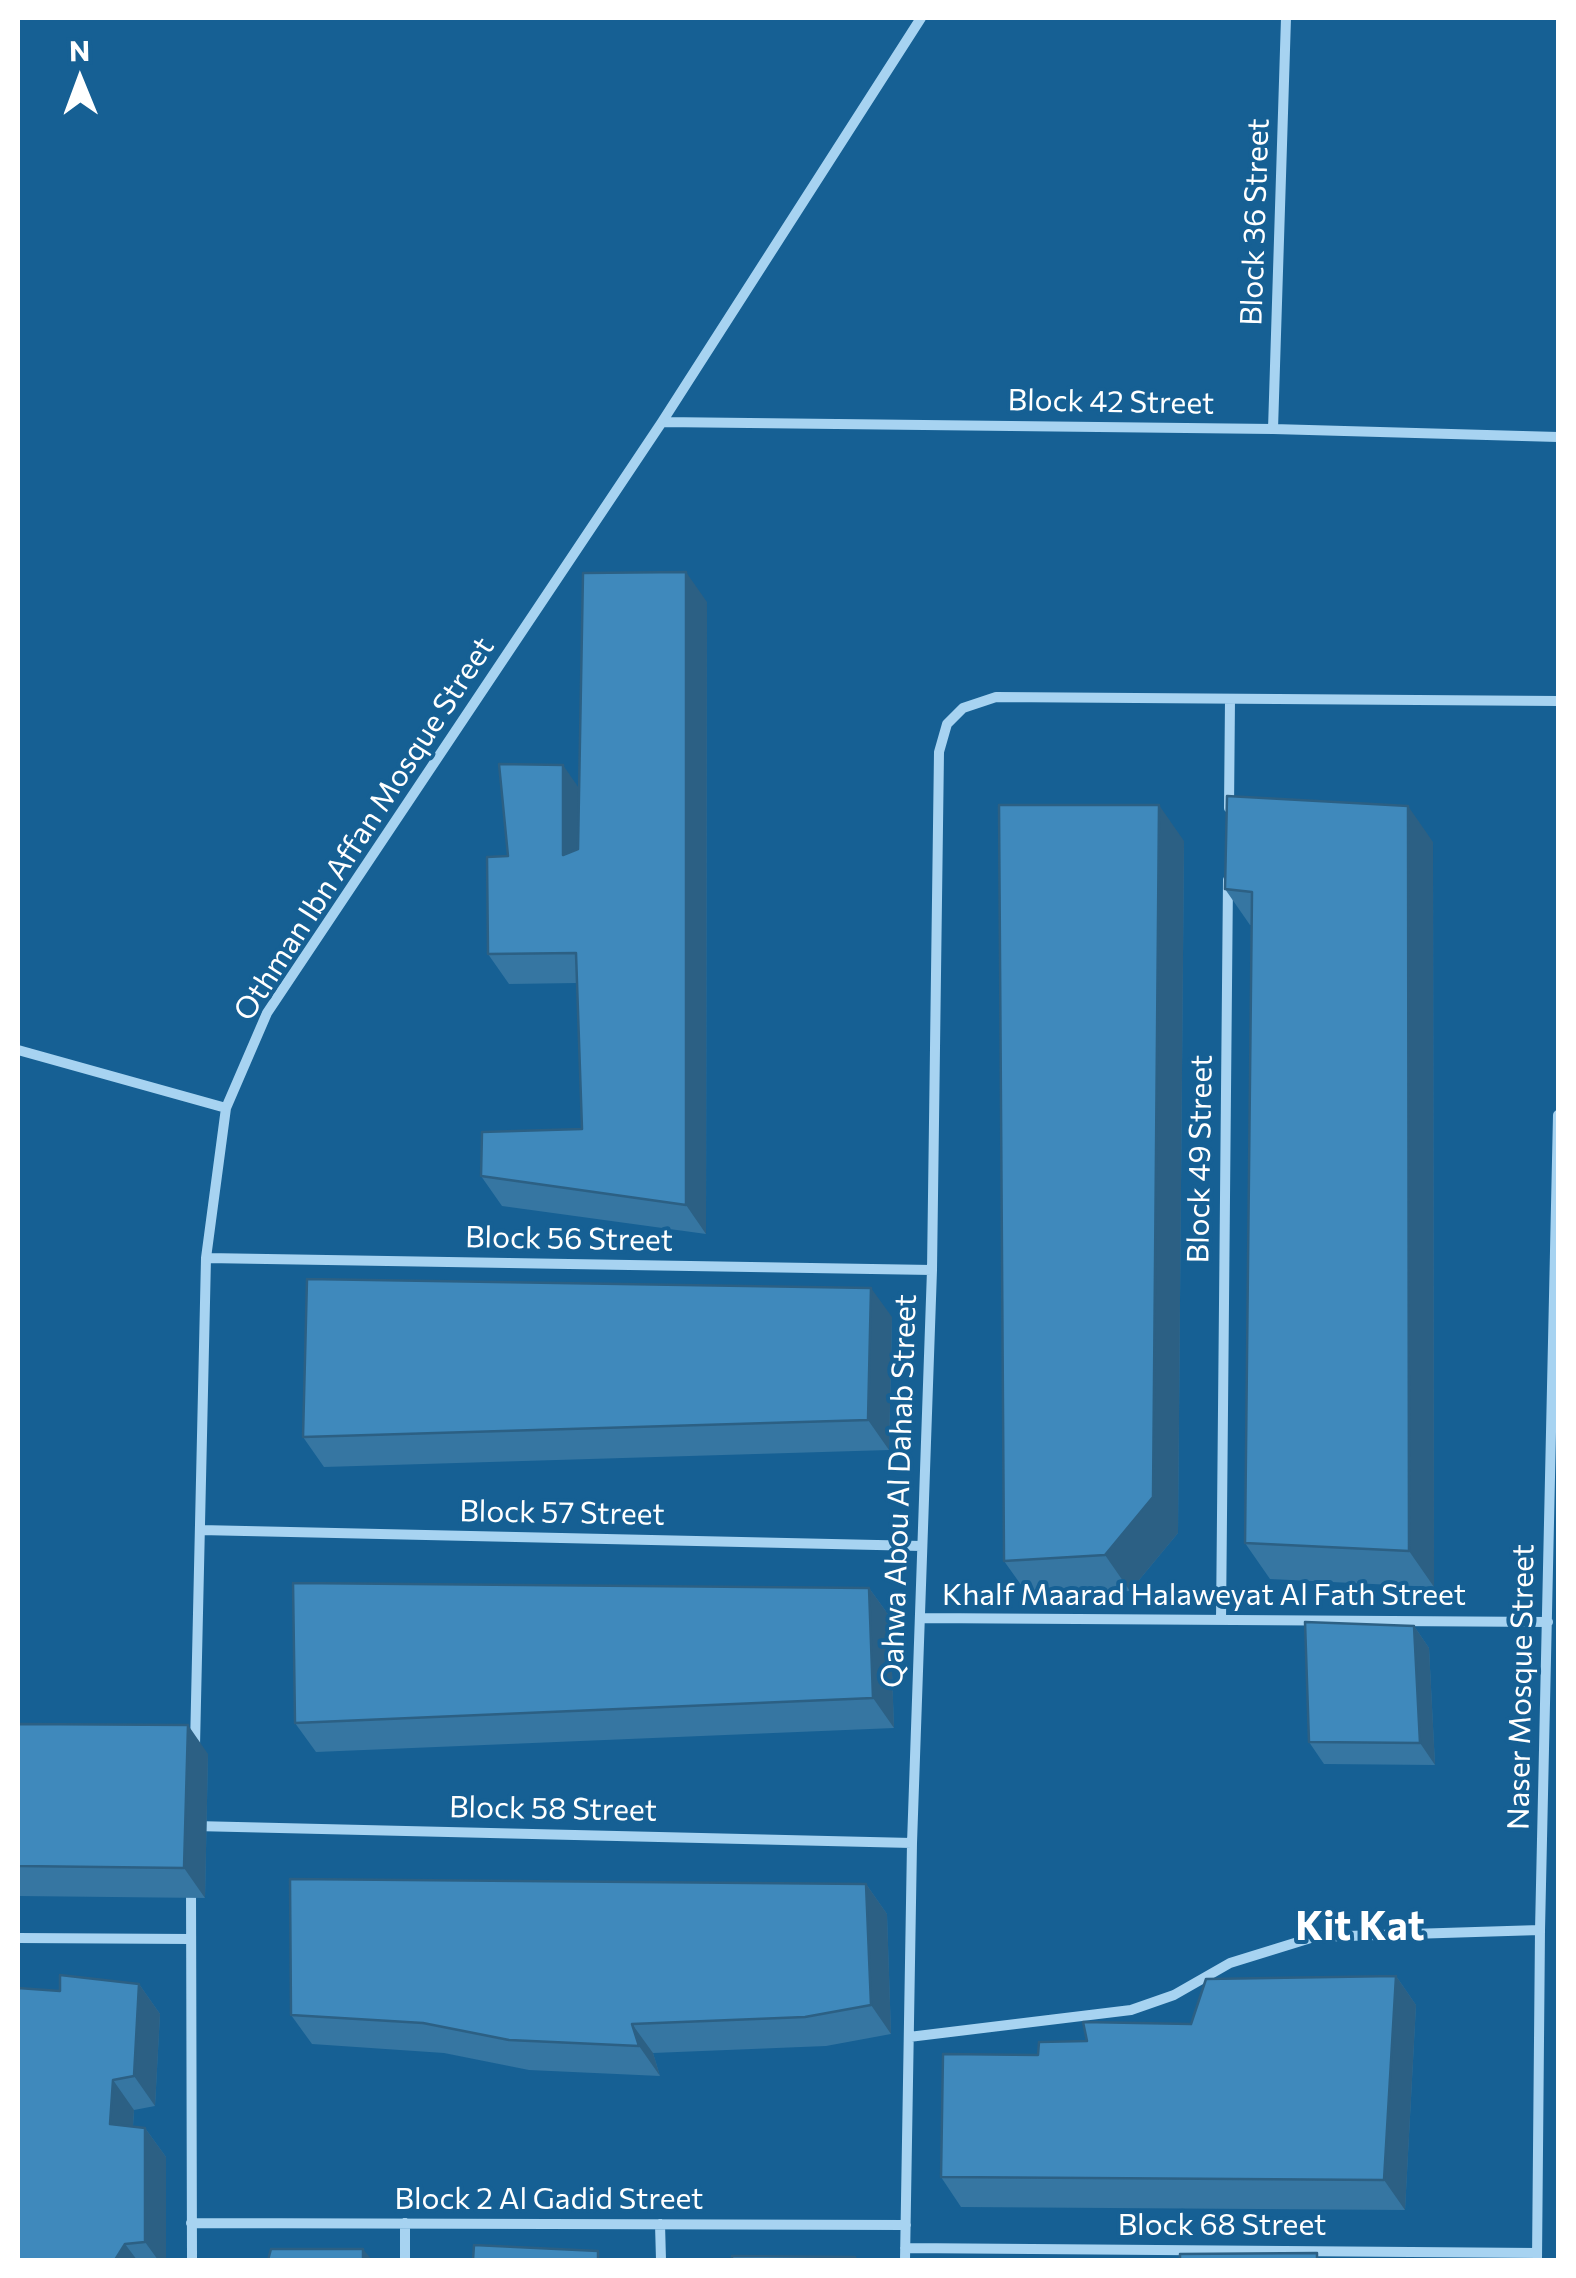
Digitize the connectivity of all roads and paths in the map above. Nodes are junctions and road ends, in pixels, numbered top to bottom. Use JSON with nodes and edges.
{"nodes":[{"id":1,"x":921,"y":18,"type":"edge"},
{"id":2,"x":1286,"y":18,"type":"edge"},
{"id":3,"x":662,"y":422,"type":"junction"},
{"id":4,"x":1273,"y":429,"type":"junction"},
{"id":5,"x":1558,"y":437,"type":"edge"},
{"id":6,"x":1230,"y":699,"type":"junction"},
{"id":7,"x":1558,"y":701,"type":"edge"},
{"id":8,"x":1228,"y":817,"type":"edge"},
{"id":9,"x":1228,"y":876,"type":"edge"},
{"id":10,"x":18,"y":1050,"type":"edge"},
{"id":11,"x":226,"y":1108,"type":"junction"},
{"id":12,"x":1558,"y":1115,"type":"edge"},
{"id":13,"x":206,"y":1258,"type":"junction"},
{"id":14,"x":932,"y":1270,"type":"junction"},
{"id":15,"x":200,"y":1530,"type":"junction"},
{"id":16,"x":922,"y":1546,"type":"junction"},
{"id":17,"x":920,"y":1618,"type":"junction"},
{"id":18,"x":1221,"y":1620,"type":"junction"},
{"id":19,"x":1548,"y":1622,"type":"junction"},
{"id":20,"x":195,"y":1767,"type":"dead end"},
{"id":21,"x":194,"y":1806,"type":"dead end"},
{"id":22,"x":194,"y":1826,"type":"junction"},
{"id":23,"x":912,"y":1843,"type":"junction"},
{"id":24,"x":193,"y":1845,"type":"dead end"},
{"id":25,"x":192,"y":1882,"type":"dead end"},
{"id":26,"x":1540,"y":1930,"type":"junction"},
{"id":27,"x":18,"y":1938,"type":"edge"},
{"id":28,"x":190,"y":1939,"type":"junction"},
{"id":29,"x":909,"y":2037,"type":"junction"},
{"id":30,"x":191,"y":2223,"type":"junction"},
{"id":31,"x":405,"y":2224,"type":"junction"},
{"id":32,"x":660,"y":2224,"type":"junction"},
{"id":33,"x":906,"y":2225,"type":"junction"},
{"id":34,"x":905,"y":2254,"type":"edge"},
{"id":35,"x":1537,"y":2257,"type":"edge"},
{"id":36,"x":192,"y":2260,"type":"edge"},
{"id":37,"x":405,"y":2260,"type":"edge"},
{"id":38,"x":661,"y":2260,"type":"edge"}],
"edges":[{"from":1,"to":3,"type":"street","name":"Othman Ibn Affan Mosque Street"},
{"from":2,"to":4,"type":"street","name":"Block 36 Street"},
{"from":3,"to":4,"type":"street","name":"Block 42 Street"},
{"from":3,"to":11,"type":"street","name":"Othman Ibn Affan Mosque Street"},
{"from":4,"to":5,"type":"street","name":"Block 42 Street"},
{"from":6,"to":7,"type":"street"},
{"from":6,"to":8,"type":"street"},
{"from":6,"to":14,"type":"street","name":"Qahwa Abou Al Dahab Street"},
{"from":9,"to":18,"type":"street","name":"Block 49 Street"},
{"from":10,"to":11,"type":"street"},
{"from":11,"to":13,"type":"street","name":"Othman Ibn Affan Mosque Street"},
{"from":12,"to":19,"type":"street","name":"Naser Mosque Street"},
{"from":13,"to":14,"type":"street","name":"Block 56 Street"},
{"from":13,"to":15,"type":"street","name":"Othman Ibn Affan Mosque Street"},
{"from":14,"to":16,"type":"street","name":"Qahwa Abou Al Dahab Street"},
{"from":15,"to":16,"type":"street","name":"Block 57 Street"},
{"from":15,"to":20,"type":"street","name":"Othman Ibn Affan Mosque Street"},
{"from":16,"to":17,"type":"street","name":"Qahwa Abou Al Dahab Street"},
{"from":17,"to":18,"type":"street","name":"Khalf Maarad Halaweyat Al Fath Street"},
{"from":17,"to":23,"type":"street","name":"Qahwa Abou Al Dahab Street"},
{"from":18,"to":19,"type":"street","name":"Khalf Maarad Halaweyat Al Fath Street"},
{"from":19,"to":26,"type":"street","name":"Naser Mosque Street"},
{"from":21,"to":22,"type":"street"},
{"from":22,"to":23,"type":"street","name":"Block 58 Street"},
{"from":22,"to":24,"type":"street"},
{"from":23,"to":29,"type":"street","name":"Qahwa Abou Al Dahab Street"},
{"from":25,"to":28,"type":"street"},
{"from":26,"to":29,"type":"street"},
{"from":26,"to":35,"type":"street","name":"Naser Mosque Street"},
{"from":27,"to":28,"type":"street"},
{"from":28,"to":30,"type":"street"},
{"from":29,"to":33,"type":"street","name":"Qahwa Abou Al Dahab Street"},
{"from":30,"to":31,"type":"street","name":"Block 2 Al Gadid Street"},
{"from":30,"to":36,"type":"street"},
{"from":31,"to":32,"type":"street","name":"Block 2 Al Gadid Street"},
{"from":31,"to":37,"type":"street"},
{"from":32,"to":33,"type":"street","name":"Block 2 Al Gadid Street"},
{"from":32,"to":38,"type":"street"},
{"from":33,"to":34,"type":"street","name":"Qahwa Abou Al Dahab Street"},
{"from":34,"to":35,"type":"street","name":"Block 68 Street"}]}
